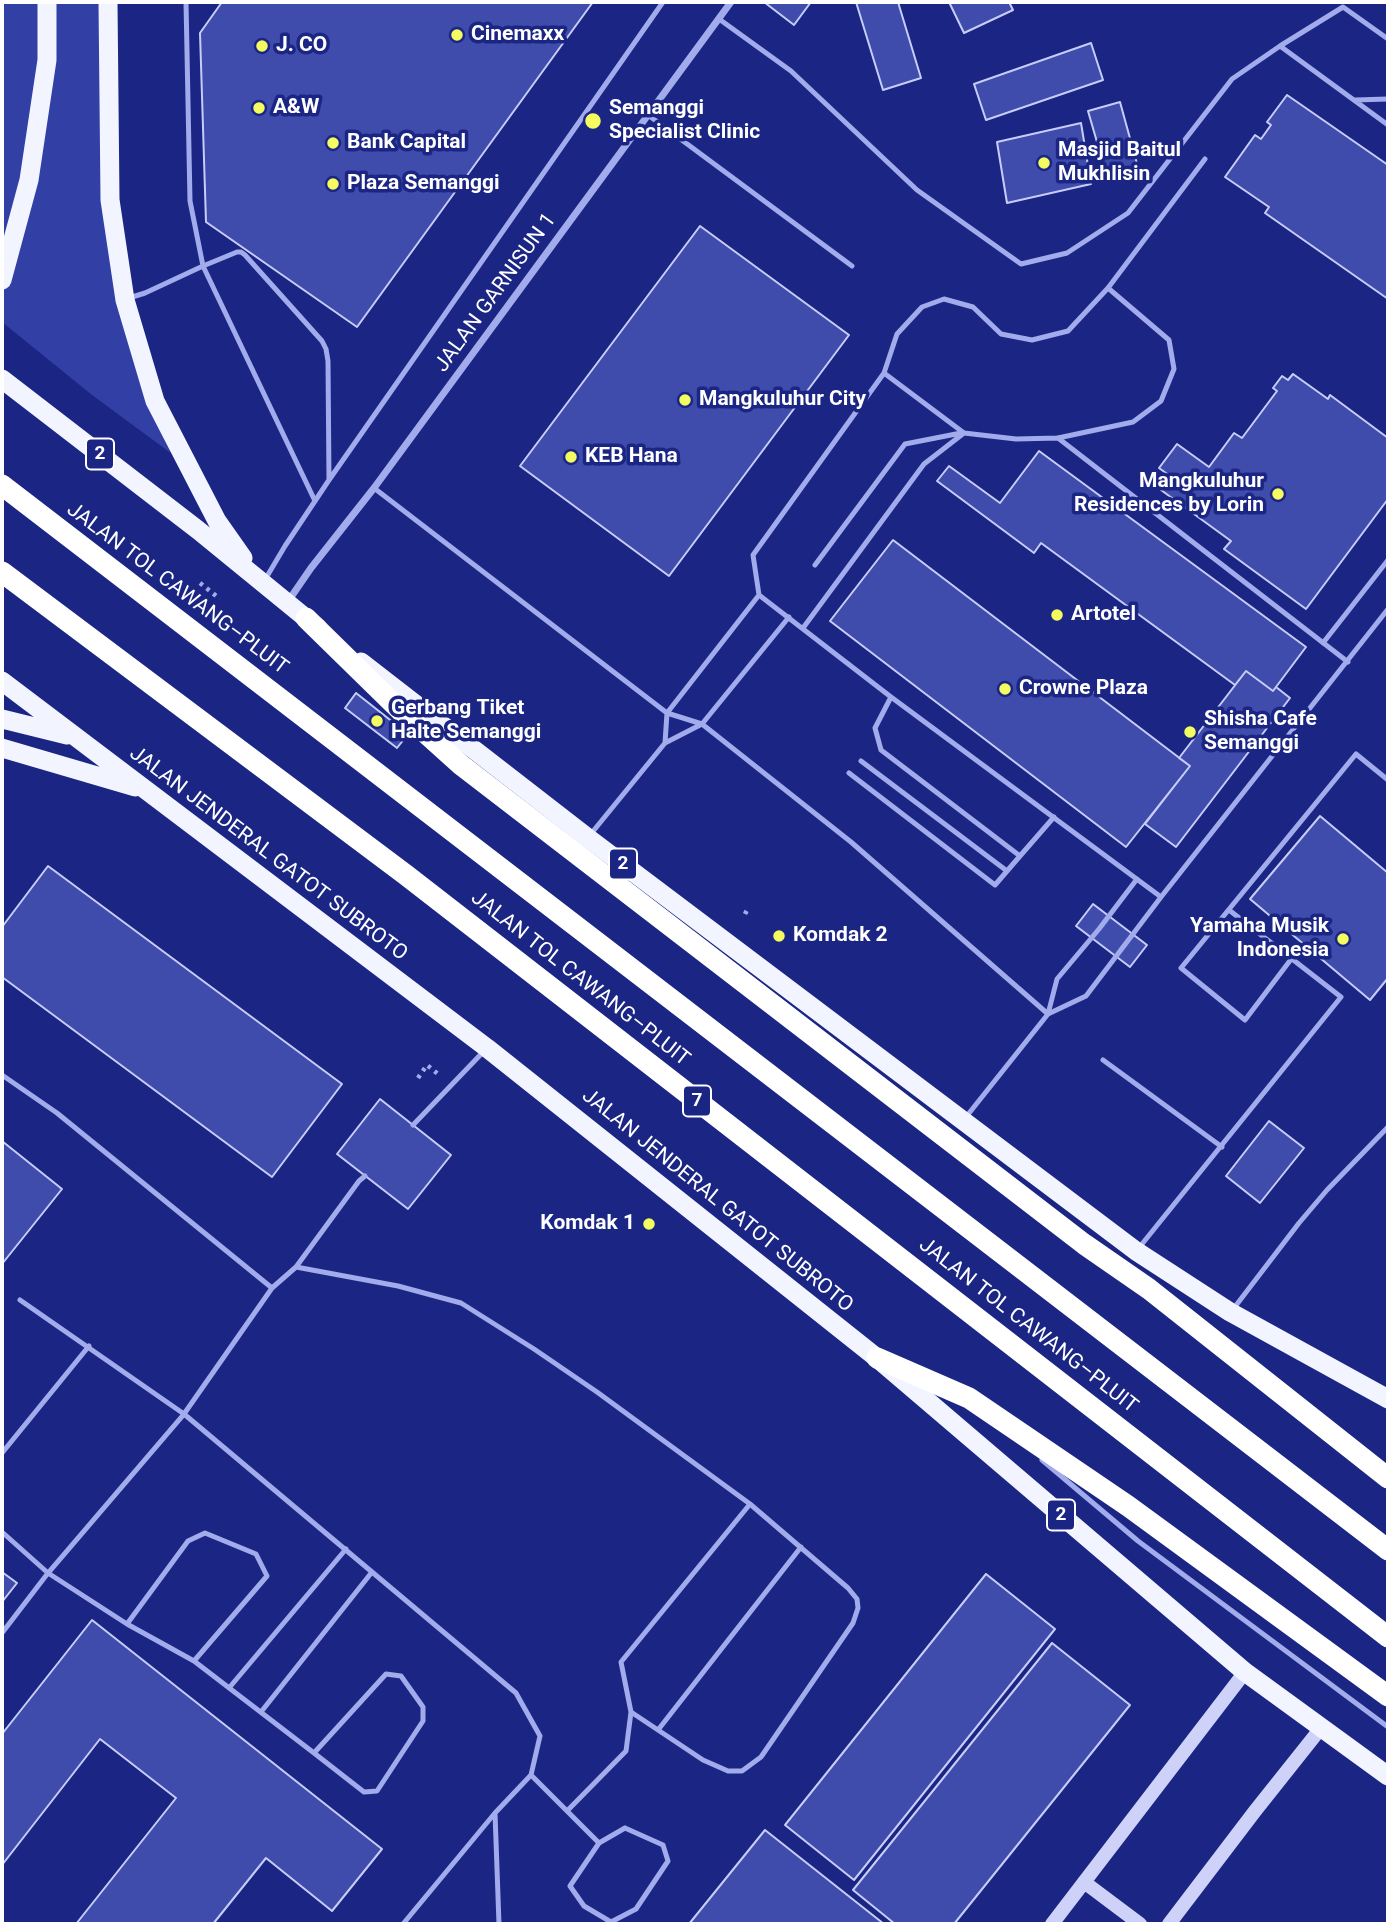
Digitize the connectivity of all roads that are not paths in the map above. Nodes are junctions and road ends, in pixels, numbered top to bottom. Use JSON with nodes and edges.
{"nodes":[{"id":1,"x":47,"y":2,"type":"edge"},
{"id":2,"x":108,"y":2,"type":"edge"},
{"id":3,"x":186,"y":2,"type":"edge"},
{"id":4,"x":663,"y":2,"type":"edge"},
{"id":5,"x":731,"y":2,"type":"edge"},
{"id":6,"x":719,"y":19,"type":"junction"},
{"id":7,"x":1388,"y":39,"type":"edge"},
{"id":8,"x":1280,"y":46,"type":"junction"},
{"id":9,"x":1388,"y":99,"type":"edge"},
{"id":10,"x":1355,"y":100,"type":"junction"},
{"id":11,"x":649,"y":115,"type":"junction"},
{"id":12,"x":1388,"y":125,"type":"edge"},
{"id":13,"x":1205,"y":159,"type":"dead end"},
{"id":14,"x":852,"y":265,"type":"dead end"},
{"id":15,"x":204,"y":266,"type":"junction"},
{"id":16,"x":2,"y":280,"type":"edge"},
{"id":17,"x":1108,"y":288,"type":"junction"},
{"id":18,"x":125,"y":300,"type":"junction"},
{"id":19,"x":884,"y":373,"type":"junction"},
{"id":20,"x":2,"y":379,"type":"edge"},
{"id":21,"x":964,"y":433,"type":"junction"},
{"id":22,"x":1058,"y":438,"type":"junction"},
{"id":23,"x":329,"y":480,"type":"junction"},
{"id":24,"x":2,"y":485,"type":"edge"},
{"id":25,"x":374,"y":488,"type":"junction"},
{"id":26,"x":315,"y":501,"type":"junction"},
{"id":27,"x":1388,"y":561,"type":"edge"},
{"id":28,"x":815,"y":565,"type":"dead end"},
{"id":29,"x":2,"y":572,"type":"edge"},
{"id":30,"x":262,"y":584,"type":"junction"},
{"id":31,"x":759,"y":595,"type":"junction"},
{"id":32,"x":286,"y":603,"type":"junction"},
{"id":33,"x":1388,"y":609,"type":"edge"},
{"id":34,"x":789,"y":617,"type":"junction"},
{"id":35,"x":306,"y":618,"type":"junction"},
{"id":36,"x":803,"y":628,"type":"junction"},
{"id":37,"x":1323,"y":643,"type":"junction"},
{"id":38,"x":1348,"y":662,"type":"junction"},
{"id":39,"x":2,"y":681,"type":"edge"},
{"id":40,"x":891,"y":696,"type":"junction"},
{"id":41,"x":667,"y":713,"type":"junction"},
{"id":42,"x":2,"y":719,"type":"edge"},
{"id":43,"x":702,"y":724,"type":"junction"},
{"id":44,"x":79,"y":738,"type":"junction"},
{"id":45,"x":665,"y":743,"type":"junction"},
{"id":46,"x":2,"y":748,"type":"edge"},
{"id":47,"x":860,"y":761,"type":"dead end"},
{"id":48,"x":849,"y":773,"type":"dead end"},
{"id":49,"x":1388,"y":780,"type":"edge"},
{"id":50,"x":146,"y":790,"type":"junction"},
{"id":51,"x":1054,"y":817,"type":"junction"},
{"id":52,"x":589,"y":838,"type":"junction"},
{"id":53,"x":1020,"y":856,"type":"junction"},
{"id":54,"x":1007,"y":872,"type":"junction"},
{"id":55,"x":1138,"y":879,"type":"junction"},
{"id":56,"x":1161,"y":897,"type":"junction"},
{"id":57,"x":1228,"y":910,"type":"junction"},
{"id":58,"x":1292,"y":958,"type":"junction"},
{"id":59,"x":1048,"y":1014,"type":"junction"},
{"id":60,"x":487,"y":1048,"type":"junction"},
{"id":61,"x":1103,"y":1060,"type":"dead end"},
{"id":62,"x":2,"y":1075,"type":"edge"},
{"id":63,"x":962,"y":1121,"type":"junction"},
{"id":64,"x":413,"y":1125,"type":"dead end"},
{"id":65,"x":1388,"y":1127,"type":"edge"},
{"id":66,"x":1222,"y":1147,"type":"junction"},
{"id":67,"x":365,"y":1176,"type":"dead end"},
{"id":68,"x":1136,"y":1251,"type":"junction"},
{"id":69,"x":296,"y":1267,"type":"junction"},
{"id":70,"x":272,"y":1288,"type":"junction"},
{"id":71,"x":20,"y":1300,"type":"dead end"},
{"id":72,"x":1230,"y":1312,"type":"junction"},
{"id":73,"x":89,"y":1346,"type":"junction"},
{"id":74,"x":877,"y":1358,"type":"junction"},
{"id":75,"x":970,"y":1398,"type":"junction"},
{"id":76,"x":1388,"y":1399,"type":"edge"},
{"id":77,"x":184,"y":1414,"type":"junction"},
{"id":78,"x":1022,"y":1443,"type":"dead end"},
{"id":79,"x":1033,"y":1452,"type":"dead end"},
{"id":80,"x":2,"y":1453,"type":"edge"},
{"id":81,"x":1388,"y":1478,"type":"edge"},
{"id":82,"x":750,"y":1504,"type":"junction"},
{"id":83,"x":2,"y":1532,"type":"edge"},
{"id":84,"x":801,"y":1548,"type":"junction"},
{"id":85,"x":346,"y":1549,"type":"junction"},
{"id":86,"x":1388,"y":1549,"type":"edge"},
{"id":87,"x":372,"y":1572,"type":"junction"},
{"id":88,"x":48,"y":1573,"type":"junction"},
{"id":89,"x":127,"y":1623,"type":"junction"},
{"id":90,"x":2,"y":1633,"type":"edge"},
{"id":91,"x":1388,"y":1637,"type":"edge"},
{"id":92,"x":194,"y":1661,"type":"junction"},
{"id":93,"x":1245,"y":1672,"type":"junction"},
{"id":94,"x":229,"y":1688,"type":"junction"},
{"id":95,"x":1388,"y":1696,"type":"edge"},
{"id":96,"x":261,"y":1712,"type":"junction"},
{"id":97,"x":631,"y":1712,"type":"junction"},
{"id":98,"x":1388,"y":1727,"type":"edge"},
{"id":99,"x":1321,"y":1728,"type":"junction"},
{"id":100,"x":658,"y":1730,"type":"junction"},
{"id":101,"x":314,"y":1753,"type":"junction"},
{"id":102,"x":531,"y":1775,"type":"junction"},
{"id":103,"x":1388,"y":1776,"type":"edge"},
{"id":104,"x":567,"y":1811,"type":"junction"},
{"id":105,"x":495,"y":1813,"type":"junction"},
{"id":106,"x":599,"y":1843,"type":"junction"},
{"id":107,"x":1084,"y":1882,"type":"junction"},
{"id":108,"x":403,"y":1924,"type":"edge"},
{"id":109,"x":499,"y":1924,"type":"edge"},
{"id":110,"x":1052,"y":1924,"type":"edge"},
{"id":111,"x":1140,"y":1924,"type":"edge"},
{"id":112,"x":1169,"y":1924,"type":"edge"}],
"edges":[{"from":1,"to":16,"type":"highway"},
{"from":2,"to":18,"type":"highway"},
{"from":3,"to":15,"type":"lane"},
{"from":4,"to":23,"type":"lane"},
{"from":5,"to":6,"type":"street","name":"JALAN GARNISUN 1"},
{"from":6,"to":8,"type":"lane"},
{"from":6,"to":11,"type":"street","name":"JALAN GARNISUN 1"},
{"from":7,"to":8,"type":"lane"},
{"from":8,"to":10,"type":"lane"},
{"from":9,"to":10,"type":"lane"},
{"from":10,"to":12,"type":"lane"},
{"from":11,"to":14,"type":"lane"},
{"from":11,"to":25,"type":"street","name":"JALAN GARNISUN 1"},
{"from":13,"to":17,"type":"lane"},
{"from":15,"to":18,"type":"lane"},
{"from":15,"to":23,"type":"lane"},
{"from":15,"to":26,"type":"lane"},
{"from":17,"to":19,"type":"lane"},
{"from":17,"to":22,"type":"lane"},
{"from":18,"to":30,"type":"highway"},
{"from":19,"to":21,"type":"lane"},
{"from":19,"to":31,"type":"lane"},
{"from":20,"to":30,"type":"highway","number":"2"},
{"from":21,"to":22,"type":"lane"},
{"from":21,"to":28,"type":"lane"},
{"from":21,"to":36,"type":"lane"},
{"from":22,"to":37,"type":"lane"},
{"from":23,"to":26,"type":"lane"},
{"from":24,"to":86,"type":"highway","name":"JALAN TOL CAWANG–PLUIT"},
{"from":25,"to":32,"type":"street","name":"JALAN GARNISUN 1"},
{"from":25,"to":41,"type":"lane"},
{"from":26,"to":30,"type":"lane"},
{"from":27,"to":37,"type":"lane"},
{"from":29,"to":91,"type":"highway","name":"JALAN TOL CAWANG–PLUIT","number":"7"},
{"from":30,"to":32,"type":"highway","number":"2"},
{"from":31,"to":34,"type":"lane"},
{"from":31,"to":41,"type":"lane"},
{"from":32,"to":35,"type":"highway","number":"2"},
{"from":33,"to":38,"type":"lane"},
{"from":34,"to":36,"type":"lane"},
{"from":34,"to":43,"type":"lane"},
{"from":35,"to":52,"type":"highway","number":"2"},
{"from":35,"to":81,"type":"highway"},
{"from":36,"to":40,"type":"lane"},
{"from":37,"to":38,"type":"lane"},
{"from":38,"to":56,"type":"lane"},
{"from":39,"to":44,"type":"highway","name":"JALAN JENDERAL GATOT SUBROTO","number":"2"},
{"from":40,"to":51,"type":"lane"},
{"from":40,"to":53,"type":"lane"},
{"from":41,"to":43,"type":"lane"},
{"from":41,"to":45,"type":"lane"},
{"from":42,"to":44,"type":"highway"},
{"from":43,"to":45,"type":"lane"},
{"from":43,"to":59,"type":"lane"},
{"from":44,"to":50,"type":"highway","name":"JALAN JENDERAL GATOT SUBROTO","number":"2"},
{"from":45,"to":52,"type":"lane"},
{"from":46,"to":50,"type":"highway"},
{"from":47,"to":54,"type":"lane"},
{"from":48,"to":54,"type":"lane"},
{"from":49,"to":57,"type":"lane"},
{"from":50,"to":60,"type":"highway","name":"JALAN JENDERAL GATOT SUBROTO","number":"2"},
{"from":51,"to":53,"type":"lane"},
{"from":51,"to":55,"type":"lane"},
{"from":52,"to":63,"type":"highway","number":"2"},
{"from":53,"to":54,"type":"lane"},
{"from":55,"to":56,"type":"lane"},
{"from":55,"to":59,"type":"lane"},
{"from":56,"to":59,"type":"lane"},
{"from":57,"to":58,"type":"lane"},
{"from":57,"to":58,"type":"lane"},
{"from":58,"to":66,"type":"lane"},
{"from":59,"to":63,"type":"lane"},
{"from":60,"to":64,"type":"lane"},
{"from":60,"to":74,"type":"highway","name":"JALAN JENDERAL GATOT SUBROTO","number":"2"},
{"from":61,"to":66,"type":"lane"},
{"from":62,"to":70,"type":"lane"},
{"from":63,"to":68,"type":"highway","number":"2"},
{"from":65,"to":72,"type":"lane"},
{"from":66,"to":68,"type":"lane"},
{"from":67,"to":69,"type":"lane"},
{"from":68,"to":72,"type":"highway","number":"2"},
{"from":69,"to":70,"type":"lane"},
{"from":69,"to":82,"type":"lane"},
{"from":70,"to":77,"type":"lane"},
{"from":71,"to":73,"type":"lane"},
{"from":72,"to":76,"type":"highway","number":"2"},
{"from":73,"to":77,"type":"lane"},
{"from":73,"to":80,"type":"lane"},
{"from":74,"to":75,"type":"highway"},
{"from":74,"to":93,"type":"highway","name":"JALAN JENDERAL GATOT SUBROTO","number":"2"},
{"from":75,"to":78,"type":"lane"},
{"from":75,"to":95,"type":"highway"},
{"from":77,"to":85,"type":"lane"},
{"from":77,"to":88,"type":"lane"},
{"from":79,"to":98,"type":"lane"},
{"from":82,"to":84,"type":"lane"},
{"from":82,"to":97,"type":"lane"},
{"from":83,"to":88,"type":"lane"},
{"from":84,"to":100,"type":"lane"},
{"from":84,"to":100,"type":"lane"},
{"from":85,"to":87,"type":"lane"},
{"from":85,"to":94,"type":"lane"},
{"from":87,"to":96,"type":"lane"},
{"from":87,"to":102,"type":"lane"},
{"from":88,"to":89,"type":"lane"},
{"from":88,"to":90,"type":"lane"},
{"from":89,"to":92,"type":"lane"},
{"from":89,"to":92,"type":"lane"},
{"from":92,"to":94,"type":"lane"},
{"from":93,"to":99,"type":"highway","name":"JALAN JENDERAL GATOT SUBROTO","number":"2"},
{"from":93,"to":107,"type":"main road"},
{"from":94,"to":96,"type":"lane"},
{"from":96,"to":101,"type":"lane"},
{"from":97,"to":100,"type":"lane"},
{"from":97,"to":104,"type":"lane"},
{"from":99,"to":103,"type":"highway","name":"JALAN JENDERAL GATOT SUBROTO","number":"2"},
{"from":99,"to":112,"type":"main road"},
{"from":101,"to":101,"type":"lane"},
{"from":102,"to":104,"type":"lane"},
{"from":102,"to":105,"type":"lane"},
{"from":104,"to":106,"type":"lane"},
{"from":105,"to":108,"type":"lane"},
{"from":105,"to":109,"type":"lane"},
{"from":106,"to":106,"type":"lane"},
{"from":107,"to":110,"type":"main road"},
{"from":107,"to":111,"type":"main road"}]}
